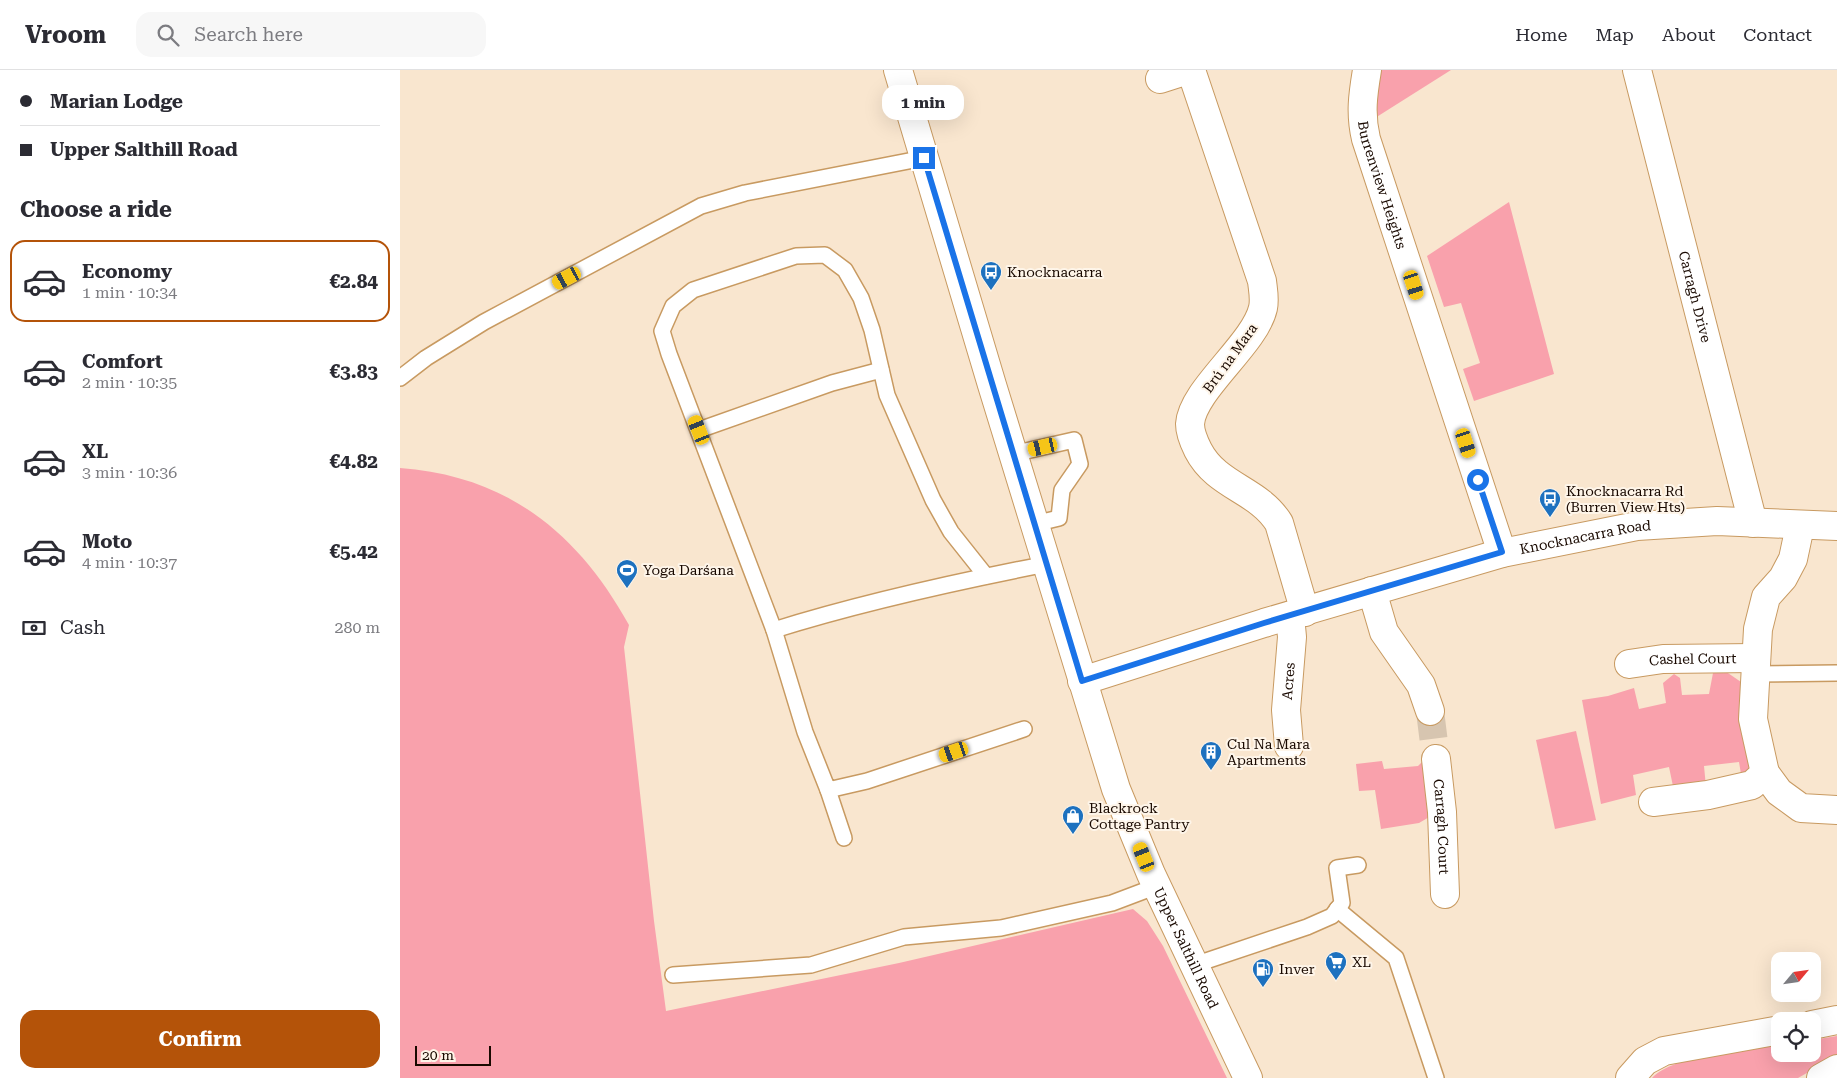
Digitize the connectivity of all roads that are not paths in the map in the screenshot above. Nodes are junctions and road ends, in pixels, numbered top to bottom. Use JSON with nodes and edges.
{"nodes":[{"id":1,"x":898,"y":70,"type":"edge"},
{"id":2,"x":1190,"y":70,"type":"edge"},
{"id":3,"x":1367,"y":70,"type":"edge"},
{"id":4,"x":1637,"y":70,"type":"edge"},
{"id":5,"x":1160,"y":79,"type":"dead end"},
{"id":6,"x":924,"y":158,"type":"junction"},
{"id":7,"x":880,"y":370,"type":"junction"},
{"id":8,"x":400,"y":378,"type":"edge"},
{"id":9,"x":699,"y":430,"type":"junction"},
{"id":10,"x":1013,"y":454,"type":"junction"},
{"id":11,"x":1753,"y":523,"type":"junction"},
{"id":12,"x":1034,"y":524,"type":"junction"},
{"id":13,"x":1800,"y":526,"type":"junction"},
{"id":14,"x":1837,"y":526,"type":"edge"},
{"id":15,"x":1502,"y":552,"type":"junction"},
{"id":16,"x":1047,"y":564,"type":"junction"},
{"id":17,"x":986,"y":576,"type":"junction"},
{"id":18,"x":1372,"y":591,"type":"junction"},
{"id":19,"x":1297,"y":614,"type":"junction"},
{"id":20,"x":774,"y":630,"type":"junction"},
{"id":21,"x":1629,"y":664,"type":"dead end"},
{"id":22,"x":1754,"y":666,"type":"junction"},
{"id":23,"x":1837,"y":672,"type":"edge"},
{"id":24,"x":1082,"y":681,"type":"junction"},
{"id":25,"x":1430,"y":711,"type":"tunnel mouth"},
{"id":26,"x":1024,"y":729,"type":"dead end"},
{"id":27,"x":1289,"y":746,"type":"dead end"},
{"id":28,"x":1436,"y":759,"type":"tunnel mouth"},
{"id":29,"x":1765,"y":773,"type":"junction"},
{"id":30,"x":828,"y":790,"type":"junction"},
{"id":31,"x":1653,"y":802,"type":"dead end"},
{"id":32,"x":1837,"y":810,"type":"edge"},
{"id":33,"x":844,"y":838,"type":"dead end"},
{"id":34,"x":1358,"y":865,"type":"dead end"},
{"id":35,"x":1157,"y":886,"type":"junction"},
{"id":36,"x":1446,"y":894,"type":"dead end"},
{"id":37,"x":1338,"y":909,"type":"junction"},
{"id":38,"x":1194,"y":965,"type":"junction"},
{"id":39,"x":673,"y":975,"type":"dead end"},
{"id":40,"x":1837,"y":1020,"type":"edge"},
{"id":41,"x":1821,"y":1023,"type":"edge"},
{"id":42,"x":1771,"y":1032,"type":"edge"},
{"id":43,"x":1837,"y":1069,"type":"edge"},
{"id":44,"x":1248,"y":1078,"type":"edge"},
{"id":45,"x":1436,"y":1078,"type":"edge"},
{"id":46,"x":1630,"y":1078,"type":"edge"},
{"id":47,"x":1821,"y":1078,"type":"edge"}],
"edges":[{"from":1,"to":6,"type":"street","name":"Upper Salthill Road"},
{"from":2,"to":5,"type":"street","name":"Brú na Mara"},
{"from":2,"to":19,"type":"street","name":"Brú na Mara"},
{"from":3,"to":15,"type":"street","name":"Burrenview Heights"},
{"from":4,"to":11,"type":"street","name":"Carragh Drive"},
{"from":6,"to":8,"type":"lane"},
{"from":6,"to":10,"type":"street","name":"Upper Salthill Road"},
{"from":7,"to":9,"type":"lane"},
{"from":7,"to":9,"type":"lane"},
{"from":7,"to":17,"type":"lane"},
{"from":9,"to":20,"type":"lane"},
{"from":10,"to":12,"type":"street","name":"Upper Salthill Road"},
{"from":10,"to":12,"type":"lane"},
{"from":11,"to":13,"type":"street","name":"Knocknacarra Road"},
{"from":11,"to":15,"type":"street","name":"Knocknacarra Road"},
{"from":12,"to":16,"type":"street","name":"Upper Salthill Road"},
{"from":13,"to":14,"type":"street","name":"Knocknacarra Road"},
{"from":13,"to":22,"type":"street","name":"Cashel Court"},
{"from":15,"to":18,"type":"street","name":"Knocknacarra Road"},
{"from":16,"to":17,"type":"lane"},
{"from":16,"to":24,"type":"street","name":"Upper Salthill Road"},
{"from":17,"to":20,"type":"lane"},
{"from":18,"to":19,"type":"street","name":"Knocknacarra Road"},
{"from":18,"to":25,"type":"street"},
{"from":19,"to":24,"type":"street","name":"Knocknacarra Road"},
{"from":19,"to":27,"type":"street","name":"Acres"},
{"from":20,"to":30,"type":"lane"},
{"from":21,"to":22,"type":"street","name":"Cashel Court"},
{"from":22,"to":23,"type":"lane"},
{"from":22,"to":29,"type":"street","name":"Cashel Court"},
{"from":24,"to":35,"type":"street","name":"Upper Salthill Road"},
{"from":26,"to":30,"type":"lane"},
{"from":28,"to":36,"type":"street","name":"Carragh Court"},
{"from":29,"to":31,"type":"street"},
{"from":29,"to":32,"type":"street","name":"Cashel Court"},
{"from":30,"to":33,"type":"lane"},
{"from":34,"to":37,"type":"lane"},
{"from":35,"to":38,"type":"street","name":"Upper Salthill Road"},
{"from":35,"to":39,"type":"lane"},
{"from":37,"to":38,"type":"lane"},
{"from":37,"to":45,"type":"lane"},
{"from":38,"to":44,"type":"street","name":"Upper Salthill Road"},
{"from":40,"to":41,"type":"street"},
{"from":42,"to":46,"type":"street"},
{"from":43,"to":47,"type":"street"}]}
